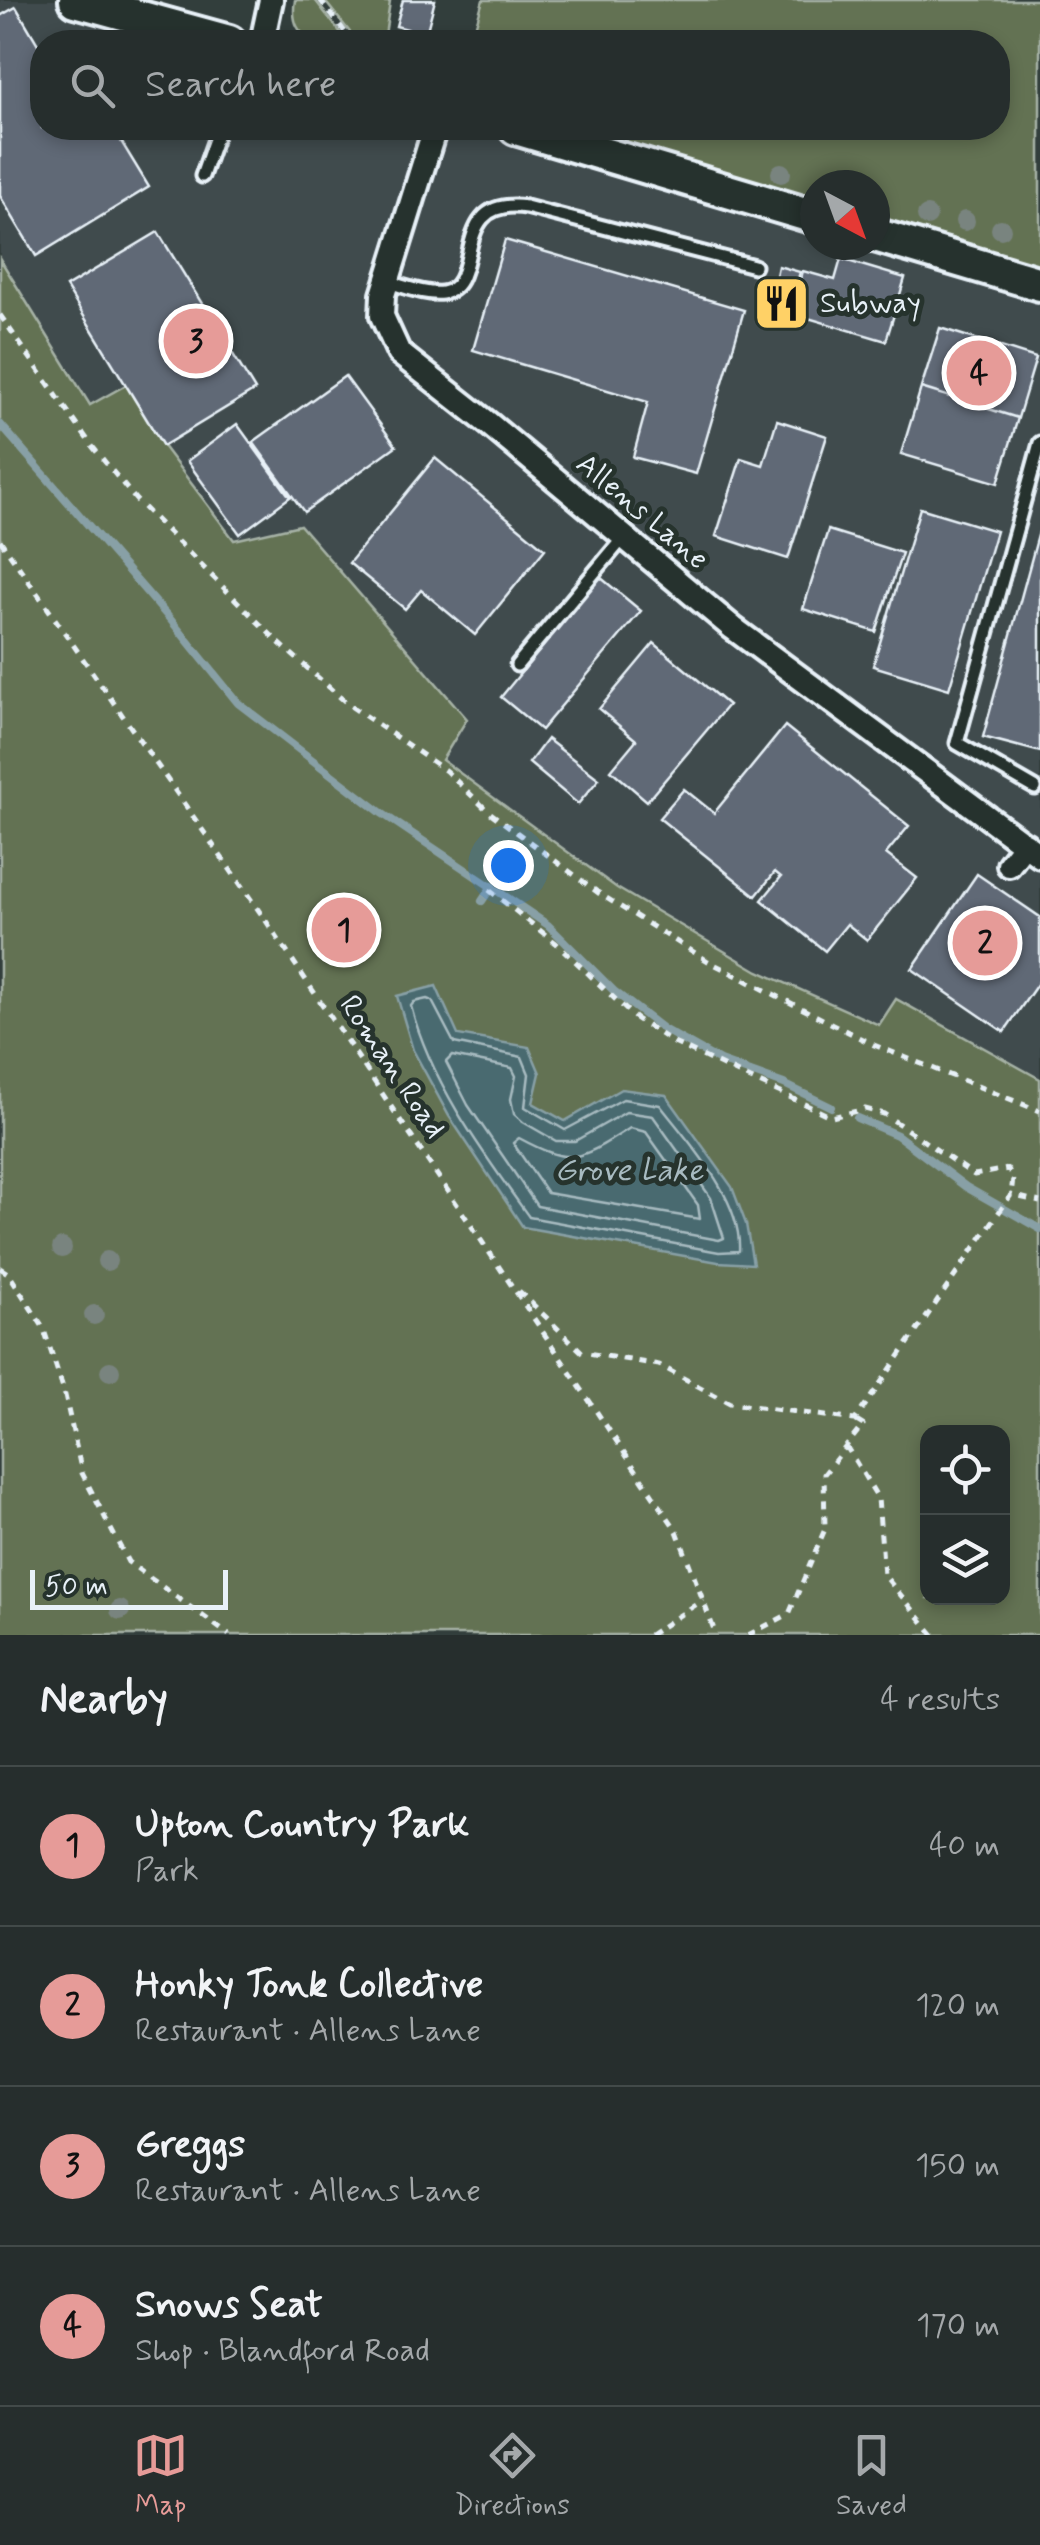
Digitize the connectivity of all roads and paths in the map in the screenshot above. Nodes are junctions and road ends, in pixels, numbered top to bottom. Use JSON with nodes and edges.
{"nodes":[{"id":1,"x":76,"y":0,"type":"edge"},
{"id":2,"x":271,"y":0,"type":"edge"},
{"id":3,"x":320,"y":0,"type":"edge"},
{"id":4,"x":185,"y":30,"type":"edge"},
{"id":5,"x":265,"y":30,"type":"edge"},
{"id":6,"x":344,"y":30,"type":"edge"},
{"id":7,"x":215,"y":140,"type":"edge"},
{"id":8,"x":431,"y":140,"type":"edge"},
{"id":9,"x":556,"y":140,"type":"edge"},
{"id":10,"x":202,"y":176,"type":"dead end"},
{"id":11,"x":800,"y":213,"type":"edge"},
{"id":12,"x":890,"y":239,"type":"edge"},
{"id":13,"x":754,"y":266,"type":"dead end"},
{"id":14,"x":387,"y":282,"type":"junction"},
{"id":15,"x":1040,"y":284,"type":"edge"},
{"id":16,"x":0,"y":315,"type":"edge"},
{"id":17,"x":1040,"y":443,"type":"edge"},
{"id":18,"x":624,"y":536,"type":"junction"},
{"id":19,"x":0,"y":540,"type":"edge"},
{"id":20,"x":517,"y":665,"type":"dead end"},
{"id":21,"x":1035,"y":788,"type":"dead end"},
{"id":22,"x":1032,"y":850,"type":"edge"},
{"id":23,"x":1009,"y":865,"type":"dead end"},
{"id":24,"x":489,"y":890,"type":"dead end"},
{"id":25,"x":1040,"y":1110,"type":"edge"},
{"id":26,"x":1011,"y":1195,"type":"junction"},
{"id":27,"x":1040,"y":1202,"type":"edge"},
{"id":28,"x":0,"y":1268,"type":"edge"},
{"id":29,"x":510,"y":1282,"type":"junction"},
{"id":30,"x":855,"y":1420,"type":"junction"},
{"id":31,"x":846,"y":1446,"type":"junction"},
{"id":32,"x":703,"y":1600,"type":"junction"},
{"id":33,"x":229,"y":1635,"type":"edge"},
{"id":34,"x":649,"y":1635,"type":"edge"},
{"id":35,"x":716,"y":1635,"type":"edge"},
{"id":36,"x":748,"y":1635,"type":"edge"},
{"id":37,"x":934,"y":1635,"type":"edge"}],
"edges":[{"from":1,"to":4,"type":"main road"},
{"from":2,"to":5,"type":"street"},
{"from":3,"to":6,"type":"path"},
{"from":7,"to":10,"type":"lane"},
{"from":8,"to":14,"type":"street","name":"Allens Lane"},
{"from":9,"to":11,"type":"main road"},
{"from":12,"to":15,"type":"main road"},
{"from":13,"to":14,"type":"lane"},
{"from":14,"to":18,"type":"street","name":"Allens Lane"},
{"from":16,"to":25,"type":"path"},
{"from":17,"to":21,"type":"lane"},
{"from":18,"to":20,"type":"lane"},
{"from":18,"to":22,"type":"street","name":"Allens Lane"},
{"from":19,"to":29,"type":"path","name":"Roman Road"},
{"from":22,"to":23,"type":"street"},
{"from":24,"to":26,"type":"path"},
{"from":26,"to":27,"type":"path"},
{"from":26,"to":30,"type":"path"},
{"from":28,"to":33,"type":"path"},
{"from":29,"to":30,"type":"path"},
{"from":29,"to":32,"type":"path","name":"Roman Road"},
{"from":30,"to":31,"type":"path"},
{"from":31,"to":36,"type":"path"},
{"from":31,"to":37,"type":"path"},
{"from":32,"to":34,"type":"path"},
{"from":32,"to":35,"type":"path","name":"Roman Road"}]}
